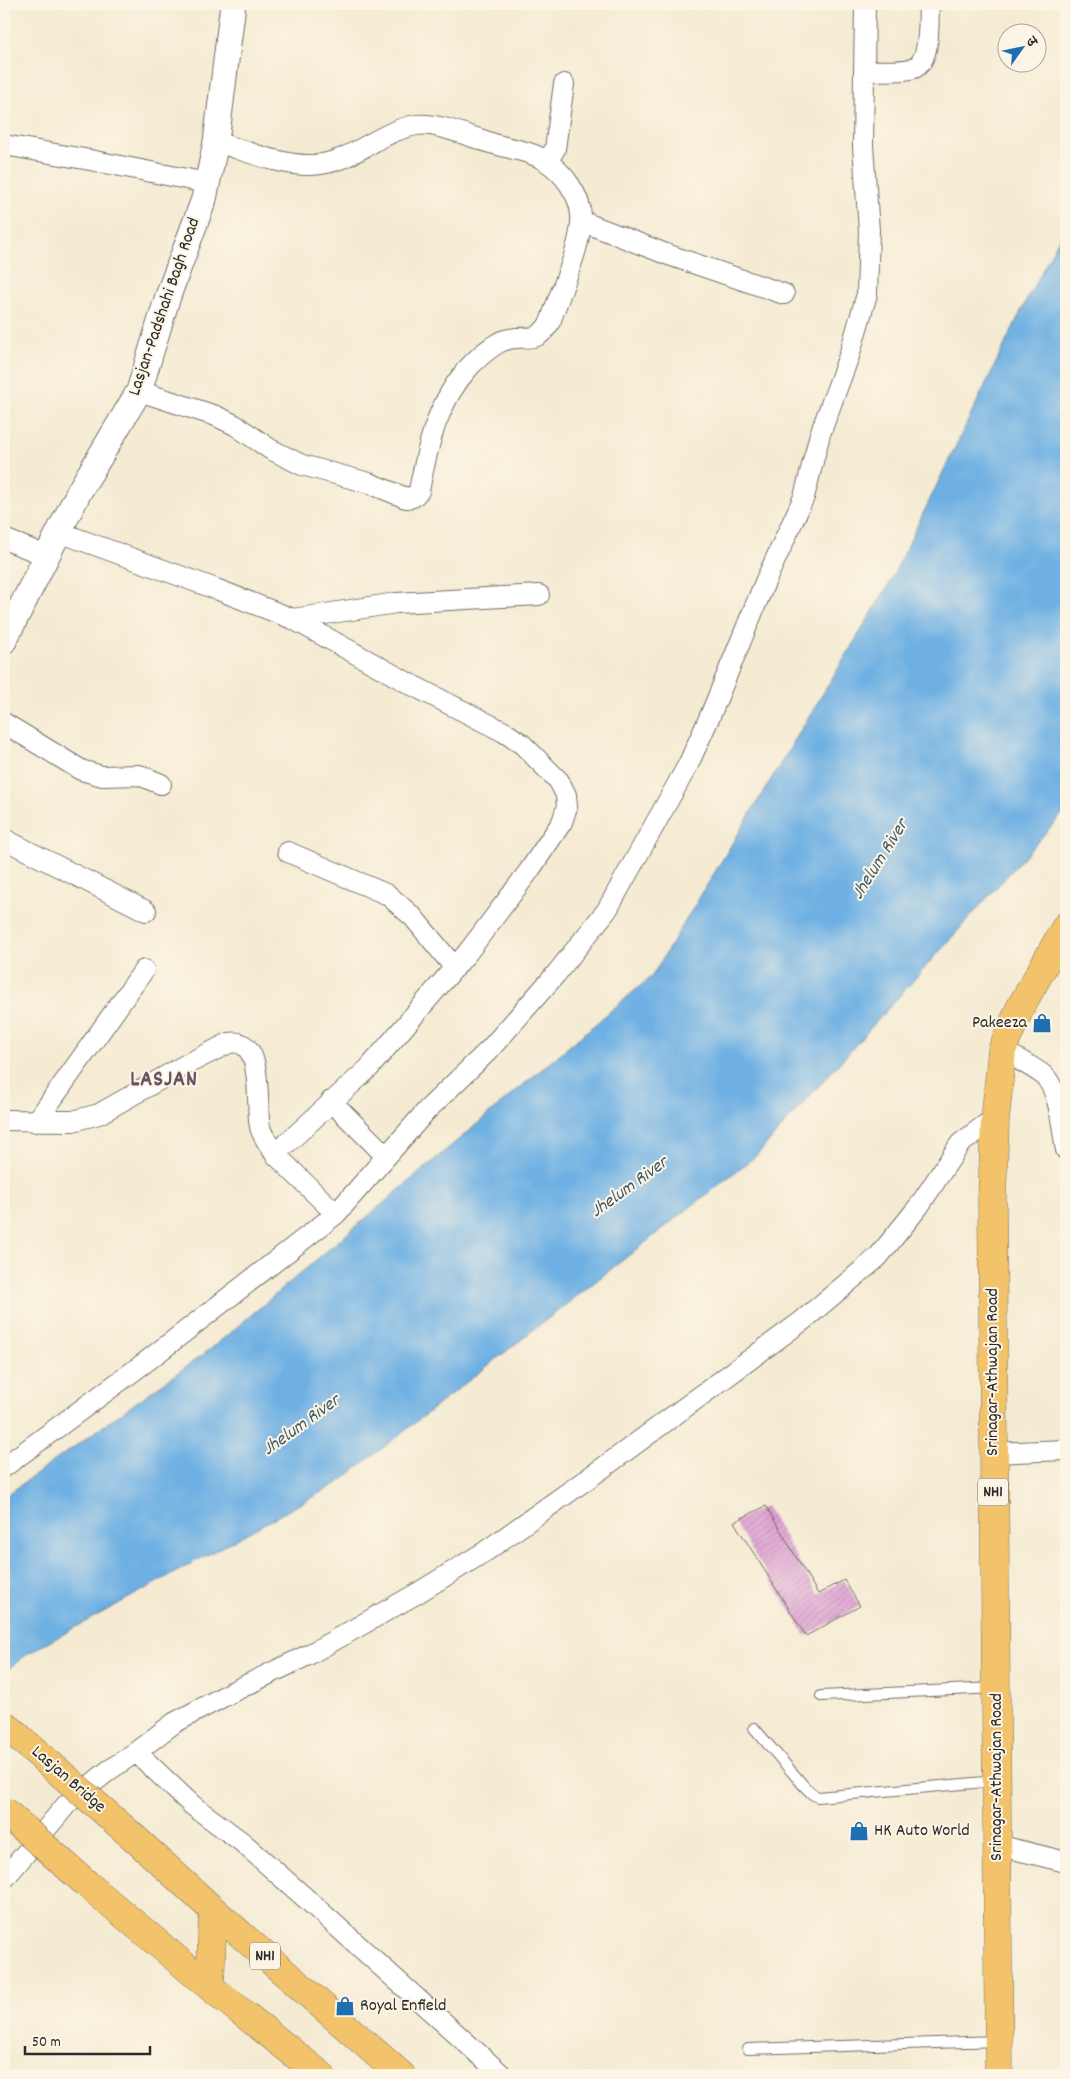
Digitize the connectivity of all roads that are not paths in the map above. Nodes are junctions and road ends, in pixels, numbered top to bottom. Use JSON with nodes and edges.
{"nodes":[{"id":1,"x":233,"y":4,"type":"edge"},
{"id":2,"x":865,"y":4,"type":"edge"},
{"id":3,"x":929,"y":4,"type":"edge"},
{"id":4,"x":864,"y":71,"type":"junction"},
{"id":5,"x":564,"y":84,"type":"dead end"},
{"id":6,"x":216,"y":142,"type":"junction"},
{"id":7,"x":4,"y":146,"type":"edge"},
{"id":8,"x":547,"y":162,"type":"junction"},
{"id":9,"x":207,"y":183,"type":"junction"},
{"id":10,"x":580,"y":221,"type":"junction"},
{"id":11,"x":784,"y":294,"type":"dead end"},
{"id":12,"x":139,"y":391,"type":"junction"},
{"id":13,"x":59,"y":532,"type":"junction"},
{"id":14,"x":4,"y":539,"type":"edge"},
{"id":15,"x":47,"y":556,"type":"junction"},
{"id":16,"x":539,"y":595,"type":"dead end"},
{"id":17,"x":293,"y":619,"type":"junction"},
{"id":18,"x":4,"y":641,"type":"edge"},
{"id":19,"x":4,"y":722,"type":"edge"},
{"id":20,"x":161,"y":784,"type":"dead end"},
{"id":21,"x":4,"y":839,"type":"edge"},
{"id":22,"x":288,"y":852,"type":"dead end"},
{"id":23,"x":146,"y":911,"type":"dead end"},
{"id":24,"x":1066,"y":926,"type":"edge"},
{"id":25,"x":455,"y":968,"type":"junction"},
{"id":26,"x":144,"y":970,"type":"dead end"},
{"id":27,"x":1002,"y":1050,"type":"junction"},
{"id":28,"x":331,"y":1101,"type":"junction"},
{"id":29,"x":4,"y":1120,"type":"edge"},
{"id":30,"x":995,"y":1121,"type":"junction"},
{"id":31,"x":36,"y":1122,"type":"junction"},
{"id":32,"x":1066,"y":1150,"type":"edge"},
{"id":33,"x":275,"y":1154,"type":"junction"},
{"id":34,"x":386,"y":1156,"type":"junction"},
{"id":35,"x":336,"y":1214,"type":"junction"},
{"id":36,"x":1066,"y":1450,"type":"edge"},
{"id":37,"x":993,"y":1453,"type":"junction"},
{"id":38,"x":4,"y":1467,"type":"edge"},
{"id":39,"x":996,"y":1688,"type":"junction"},
{"id":40,"x":821,"y":1696,"type":"dead end"},
{"id":41,"x":4,"y":1724,"type":"edge"},
{"id":42,"x":754,"y":1728,"type":"dead end"},
{"id":43,"x":136,"y":1752,"type":"junction"},
{"id":44,"x":997,"y":1781,"type":"junction"},
{"id":45,"x":4,"y":1811,"type":"edge"},
{"id":46,"x":997,"y":1845,"type":"junction"},
{"id":47,"x":1066,"y":1862,"type":"edge"},
{"id":48,"x":4,"y":1879,"type":"edge"},
{"id":49,"x":213,"y":1910,"type":"junction"},
{"id":50,"x":210,"y":1987,"type":"junction"},
{"id":51,"x":999,"y":2041,"type":"junction"},
{"id":52,"x":748,"y":2049,"type":"dead end"},
{"id":53,"x":321,"y":2075,"type":"edge"},
{"id":54,"x":401,"y":2075,"type":"edge"},
{"id":55,"x":502,"y":2075,"type":"edge"},
{"id":56,"x":999,"y":2075,"type":"edge"}],
"edges":[{"from":1,"to":6,"type":"street","name":"Lasjan-Padshahi Bagh Road"},
{"from":2,"to":4,"type":"street"},
{"from":3,"to":4,"type":"street"},
{"from":4,"to":34,"type":"street"},
{"from":5,"to":8,"type":"street"},
{"from":6,"to":8,"type":"street"},
{"from":6,"to":9,"type":"street","name":"Lasjan-Padshahi Bagh Road"},
{"from":7,"to":9,"type":"street"},
{"from":8,"to":10,"type":"street"},
{"from":9,"to":12,"type":"street","name":"Lasjan-Padshahi Bagh Road"},
{"from":10,"to":11,"type":"street"},
{"from":10,"to":12,"type":"street"},
{"from":12,"to":13,"type":"street","name":"Lasjan-Padshahi Bagh Road"},
{"from":13,"to":15,"type":"street","name":"Lasjan-Padshahi Bagh Road"},
{"from":13,"to":17,"type":"street"},
{"from":14,"to":15,"type":"street"},
{"from":15,"to":18,"type":"street","name":"Lasjan-Padshahi Bagh Road"},
{"from":16,"to":17,"type":"street"},
{"from":17,"to":25,"type":"street"},
{"from":19,"to":20,"type":"street"},
{"from":21,"to":23,"type":"street"},
{"from":22,"to":25,"type":"street"},
{"from":24,"to":27,"type":"highway","name":"Srinagar-Athwajan Road","number":"NH1"},
{"from":25,"to":28,"type":"street"},
{"from":26,"to":31,"type":"street"},
{"from":27,"to":30,"type":"highway","name":"Srinagar-Athwajan Road","number":"NH1"},
{"from":27,"to":32,"type":"street"},
{"from":28,"to":33,"type":"street"},
{"from":28,"to":34,"type":"street"},
{"from":29,"to":31,"type":"street"},
{"from":30,"to":37,"type":"highway","name":"Srinagar-Athwajan Road","number":"NH1"},
{"from":30,"to":43,"type":"street"},
{"from":31,"to":33,"type":"street"},
{"from":33,"to":35,"type":"street"},
{"from":34,"to":35,"type":"street"},
{"from":35,"to":38,"type":"street"},
{"from":36,"to":37,"type":"street"},
{"from":37,"to":39,"type":"highway","name":"Srinagar-Athwajan Road","number":"NH1"},
{"from":39,"to":40,"type":"lane"},
{"from":39,"to":44,"type":"highway","name":"Srinagar-Athwajan Road","number":"NH1"},
{"from":41,"to":49,"type":"highway","name":"Lasjan Bridge","number":"NH1","bridge":true},
{"from":42,"to":44,"type":"lane"},
{"from":43,"to":48,"type":"street"},
{"from":43,"to":55,"type":"street"},
{"from":44,"to":46,"type":"highway","name":"Srinagar-Athwajan Road","number":"NH1"},
{"from":45,"to":50,"type":"highway","bridge":true},
{"from":46,"to":47,"type":"street"},
{"from":46,"to":51,"type":"highway","name":"Srinagar-Athwajan Road","number":"NH1"},
{"from":49,"to":50,"type":"highway"},
{"from":49,"to":54,"type":"highway","number":"NH1"},
{"from":50,"to":53,"type":"highway"},
{"from":51,"to":52,"type":"lane"},
{"from":51,"to":56,"type":"highway","name":"Srinagar-Athwajan Road","number":"NH1"}]}
